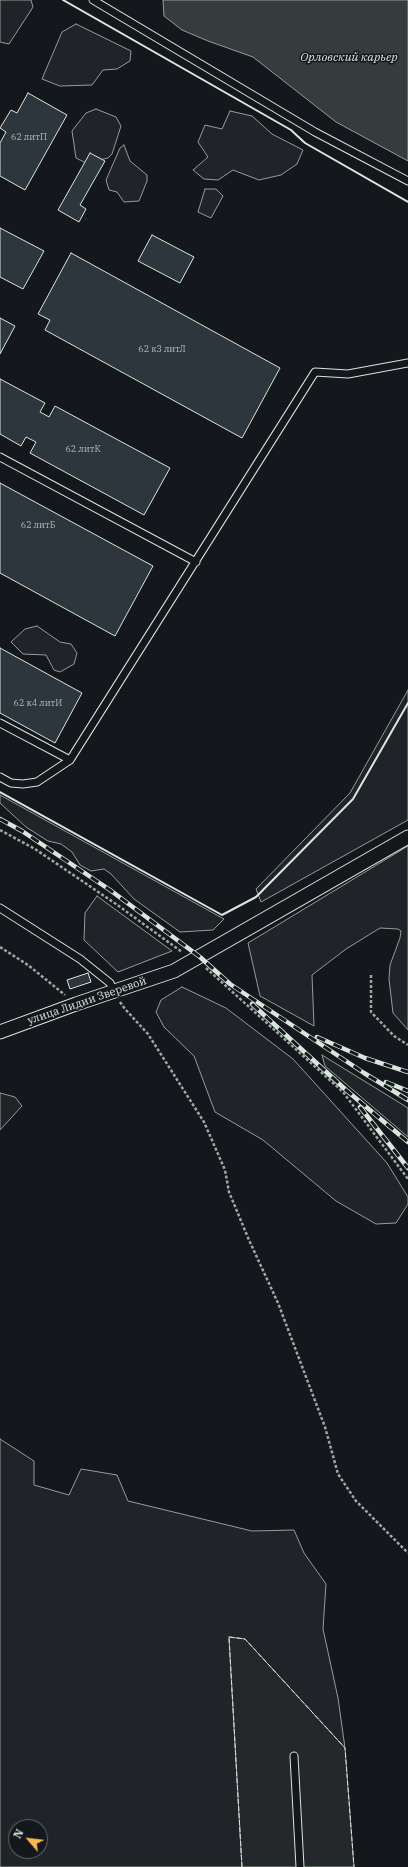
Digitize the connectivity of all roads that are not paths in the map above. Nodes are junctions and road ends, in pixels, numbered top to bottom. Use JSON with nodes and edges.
{"nodes":[{"id":1,"x":93,"y":0,"type":"edge"},
{"id":2,"x":408,"y":181,"type":"edge"},
{"id":3,"x":408,"y":363,"type":"edge"},
{"id":4,"x":0,"y":457,"type":"edge"},
{"id":5,"x":196,"y":562,"type":"junction"},
{"id":6,"x":0,"y":723,"type":"edge"},
{"id":7,"x":70,"y":760,"type":"junction"},
{"id":8,"x":0,"y":777,"type":"edge"},
{"id":9,"x":408,"y":837,"type":"edge"},
{"id":10,"x":0,"y":908,"type":"edge"},
{"id":11,"x":114,"y":991,"type":"junction"},
{"id":12,"x":0,"y":1032,"type":"edge"},
{"id":13,"x":294,"y":1756,"type":"dead end"},
{"id":14,"x":300,"y":1867,"type":"edge"}],
"edges":[{"from":1,"to":2,"type":"lane"},
{"from":3,"to":5,"type":"lane"},
{"from":4,"to":5,"type":"lane"},
{"from":5,"to":7,"type":"lane"},
{"from":6,"to":7,"type":"lane"},
{"from":7,"to":8,"type":"lane"},
{"from":9,"to":11,"type":"street","name":"улица Лидии Зверевой"},
{"from":10,"to":11,"type":"lane"},
{"from":11,"to":12,"type":"street","name":"улица Лидии Зверевой"},
{"from":13,"to":14,"type":"lane"}]}
